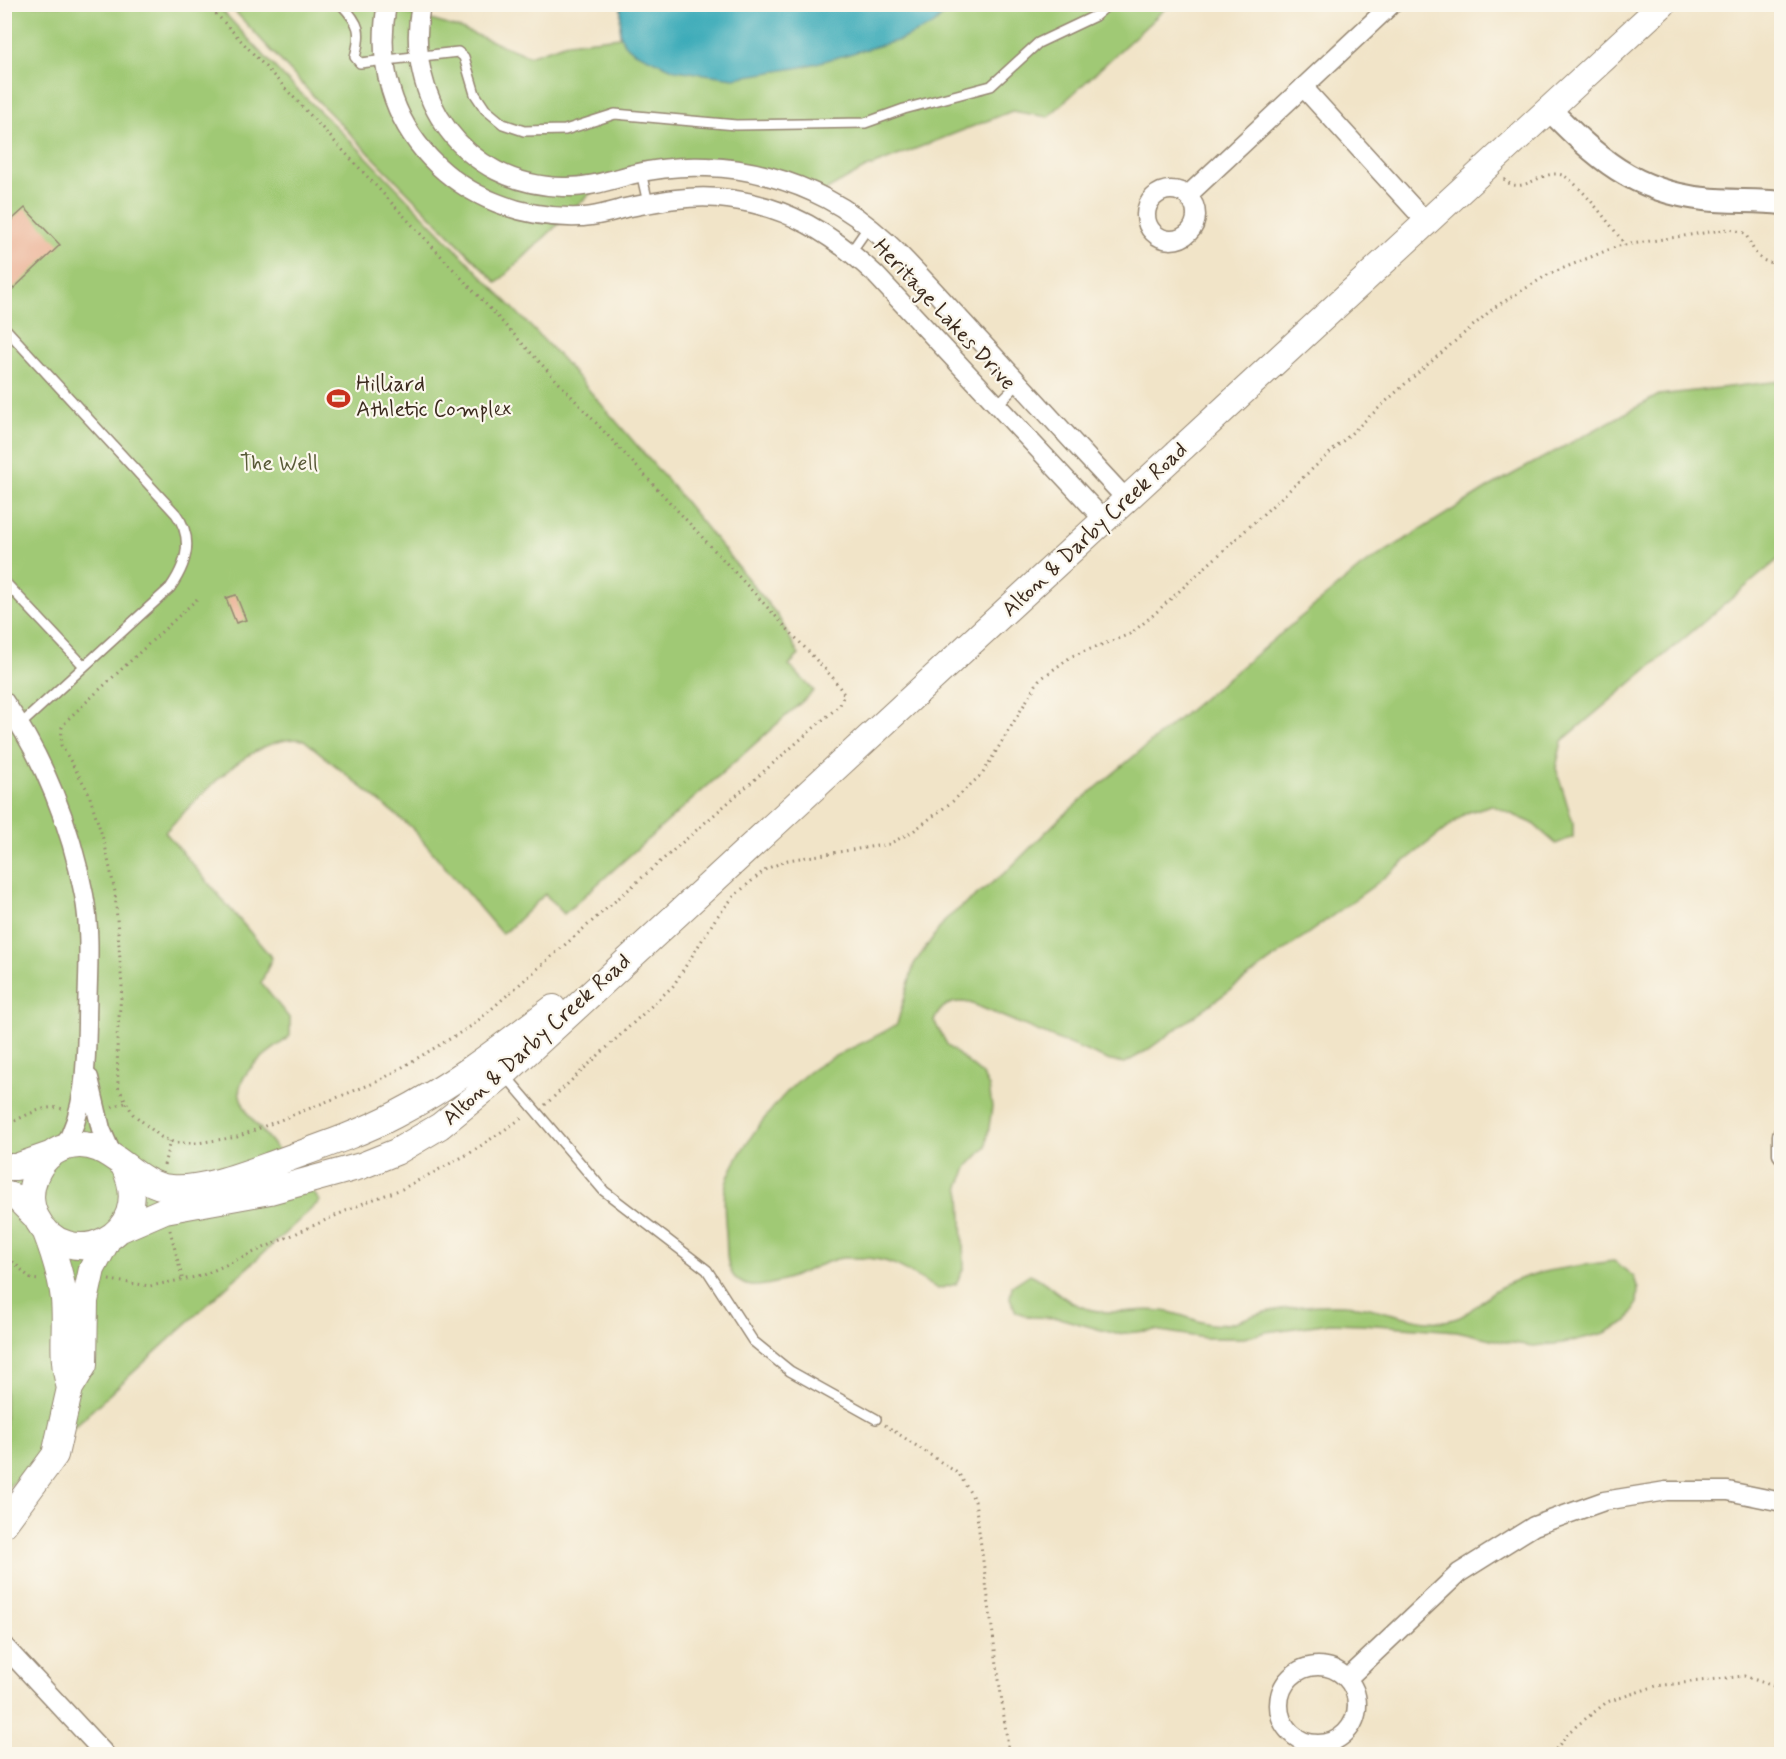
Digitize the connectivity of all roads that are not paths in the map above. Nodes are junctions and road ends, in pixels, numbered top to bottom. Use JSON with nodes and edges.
{"nodes":[{"id":1,"x":341,"y":4,"type":"edge"},
{"id":2,"x":387,"y":4,"type":"edge"},
{"id":3,"x":421,"y":4,"type":"edge"},
{"id":4,"x":1108,"y":4,"type":"edge"},
{"id":5,"x":1392,"y":4,"type":"edge"},
{"id":6,"x":1663,"y":4,"type":"edge"},
{"id":7,"x":417,"y":56,"type":"junction"},
{"id":8,"x":386,"y":60,"type":"junction"},
{"id":9,"x":1303,"y":87,"type":"junction"},
{"id":10,"x":1549,"y":109,"type":"junction"},
{"id":11,"x":641,"y":172,"type":"junction"},
{"id":12,"x":1187,"y":196,"type":"dead end"},
{"id":13,"x":648,"y":203,"type":"junction"},
{"id":14,"x":1782,"y":203,"type":"edge"},
{"id":15,"x":1427,"y":223,"type":"junction"},
{"id":16,"x":869,"y":226,"type":"junction"},
{"id":17,"x":851,"y":252,"type":"junction"},
{"id":18,"x":4,"y":327,"type":"edge"},
{"id":19,"x":1019,"y":384,"type":"junction"},
{"id":20,"x":996,"y":405,"type":"junction"},
{"id":21,"x":1127,"y":500,"type":"junction"},
{"id":22,"x":1105,"y":521,"type":"junction"},
{"id":23,"x":4,"y":580,"type":"edge"},
{"id":24,"x":84,"y":666,"type":"junction"},
{"id":25,"x":4,"y":701,"type":"edge"},
{"id":26,"x":20,"y":725,"type":"junction"},
{"id":27,"x":671,"y":920,"type":"junction"},
{"id":28,"x":86,"y":1068,"type":"junction"},
{"id":29,"x":504,"y":1074,"type":"junction"},
{"id":30,"x":1782,"y":1135,"type":"edge"},
{"id":31,"x":57,"y":1151,"type":"junction"},
{"id":32,"x":1782,"y":1154,"type":"edge"},
{"id":33,"x":118,"y":1160,"type":"junction"},
{"id":34,"x":4,"y":1167,"type":"edge"},
{"id":35,"x":4,"y":1194,"type":"edge"},
{"id":36,"x":41,"y":1223,"type":"junction"},
{"id":37,"x":114,"y":1234,"type":"junction"},
{"id":38,"x":70,"y":1388,"type":"junction"},
{"id":39,"x":876,"y":1419,"type":"road end"},
{"id":40,"x":1782,"y":1502,"type":"edge"},
{"id":41,"x":4,"y":1524,"type":"edge"},
{"id":42,"x":4,"y":1646,"type":"edge"},
{"id":43,"x":1347,"y":1679,"type":"junction"},
{"id":44,"x":1305,"y":1749,"type":"edge"},
{"id":45,"x":105,"y":1755,"type":"edge"}],
"edges":[{"from":1,"to":8,"type":"lane"},
{"from":2,"to":8,"type":"street","name":"Heritage Lakes Drive"},
{"from":3,"to":7,"type":"street","name":"Heritage Lakes Drive"},
{"from":4,"to":7,"type":"lane"},
{"from":5,"to":9,"type":"street"},
{"from":6,"to":10,"type":"main road"},
{"from":7,"to":8,"type":"lane"},
{"from":7,"to":11,"type":"street","name":"Heritage Lakes Drive"},
{"from":8,"to":13,"type":"street","name":"Heritage Lakes Drive"},
{"from":9,"to":12,"type":"street"},
{"from":9,"to":15,"type":"street"},
{"from":10,"to":14,"type":"street"},
{"from":10,"to":15,"type":"main road","name":"Alton & Darby Creek Road"},
{"from":11,"to":13,"type":"lane"},
{"from":11,"to":16,"type":"street","name":"Heritage Lakes Drive"},
{"from":13,"to":17,"type":"street","name":"Heritage Lakes Drive"},
{"from":15,"to":21,"type":"main road","name":"Alton & Darby Creek Road"},
{"from":16,"to":17,"type":"lane"},
{"from":16,"to":19,"type":"street","name":"Heritage Lakes Drive"},
{"from":17,"to":20,"type":"street","name":"Heritage Lakes Drive"},
{"from":18,"to":24,"type":"lane"},
{"from":19,"to":20,"type":"lane"},
{"from":19,"to":21,"type":"street","name":"Heritage Lakes Drive"},
{"from":20,"to":22,"type":"street","name":"Heritage Lakes Drive"},
{"from":21,"to":22,"type":"main road","name":"Alton & Darby Creek Road"},
{"from":22,"to":27,"type":"main road","name":"Alton & Darby Creek Road"},
{"from":23,"to":24,"type":"lane"},
{"from":24,"to":26,"type":"lane"},
{"from":25,"to":26,"type":"street"},
{"from":26,"to":28,"type":"street"},
{"from":27,"to":29,"type":"main road","name":"Alton & Darby Creek Road"},
{"from":27,"to":33,"type":"main road","name":"Alton & Darby Creek Road"},
{"from":28,"to":31,"type":"street"},
{"from":28,"to":33,"type":"street"},
{"from":29,"to":37,"type":"main road","name":"Alton & Darby Creek Road"},
{"from":29,"to":39,"type":"lane"},
{"from":30,"to":32,"type":"street"},
{"from":31,"to":33,"type":"main road"},
{"from":31,"to":34,"type":"main road"},
{"from":31,"to":36,"type":"main road"},
{"from":33,"to":37,"type":"main road"},
{"from":35,"to":36,"type":"main road"},
{"from":36,"to":37,"type":"main road"},
{"from":36,"to":38,"type":"main road"},
{"from":37,"to":38,"type":"main road"},
{"from":38,"to":41,"type":"main road"},
{"from":40,"to":43,"type":"street"},
{"from":42,"to":45,"type":"street"},
{"from":43,"to":44,"type":"street"},
{"from":43,"to":44,"type":"street"}]}
